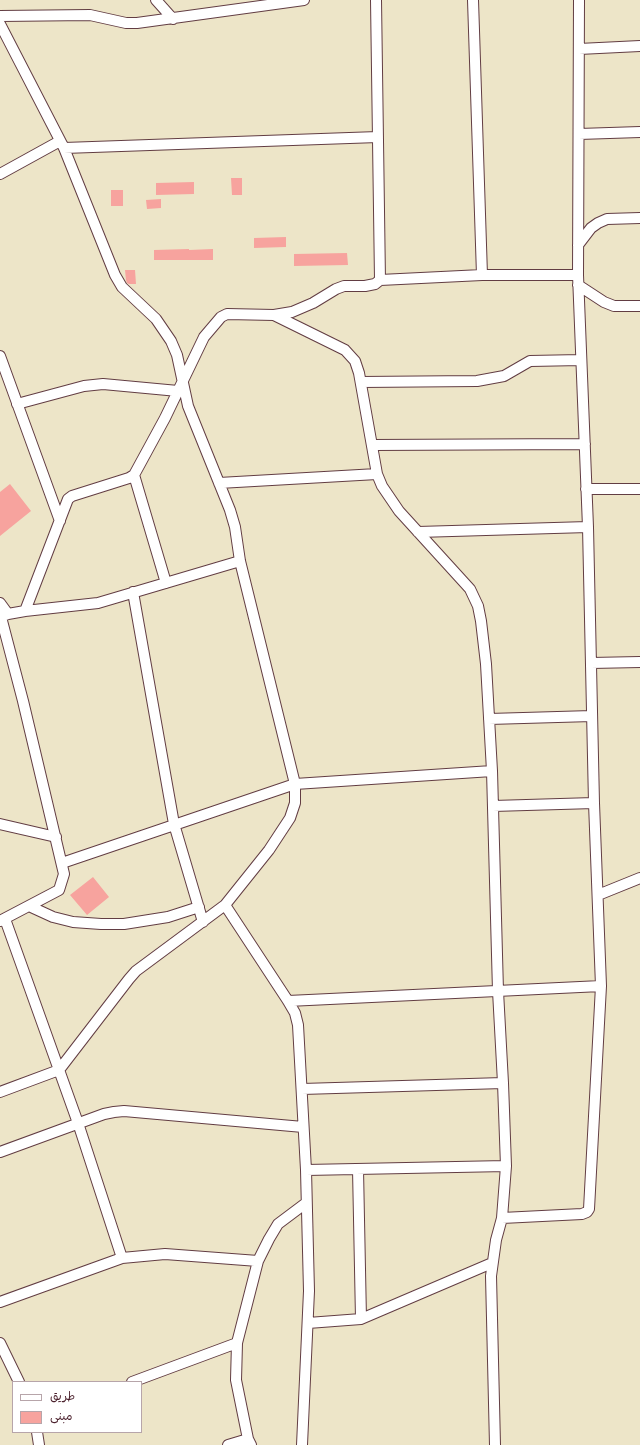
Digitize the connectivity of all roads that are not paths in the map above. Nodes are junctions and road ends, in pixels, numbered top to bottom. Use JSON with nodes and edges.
{"nodes":[{"id":1,"x":156,"y":0,"type":"edge"},
{"id":2,"x":304,"y":0,"type":"edge"},
{"id":3,"x":376,"y":0,"type":"edge"},
{"id":4,"x":473,"y":0,"type":"edge"},
{"id":5,"x":579,"y":0,"type":"edge"},
{"id":6,"x":266,"y":3,"type":"edge"},
{"id":7,"x":0,"y":16,"type":"edge"},
{"id":8,"x":173,"y":19,"type":"junction"},
{"id":9,"x":0,"y":24,"type":"edge"},
{"id":10,"x":640,"y":46,"type":"edge"},
{"id":11,"x":579,"y":49,"type":"junction"},
{"id":12,"x":640,"y":132,"type":"edge"},
{"id":13,"x":578,"y":134,"type":"junction"},
{"id":14,"x":378,"y":137,"type":"junction"},
{"id":15,"x":62,"y":145,"type":"junction"},
{"id":16,"x":0,"y":174,"type":"edge"},
{"id":17,"x":640,"y":218,"type":"edge"},
{"id":18,"x":578,"y":245,"type":"junction"},
{"id":19,"x":482,"y":275,"type":"junction"},
{"id":20,"x":380,"y":280,"type":"junction"},
{"id":21,"x":578,"y":280,"type":"junction"},
{"id":22,"x":640,"y":306,"type":"edge"},
{"id":23,"x":274,"y":315,"type":"junction"},
{"id":24,"x":0,"y":356,"type":"edge"},
{"id":25,"x":581,"y":360,"type":"junction"},
{"id":26,"x":4,"y":379,"type":"edge"},
{"id":27,"x":361,"y":382,"type":"junction"},
{"id":28,"x":180,"y":386,"type":"junction"},
{"id":29,"x":17,"y":404,"type":"junction"},
{"id":30,"x":585,"y":444,"type":"junction"},
{"id":31,"x":372,"y":445,"type":"junction"},
{"id":32,"x":377,"y":474,"type":"junction"},
{"id":33,"x":134,"y":475,"type":"junction"},
{"id":34,"x":219,"y":483,"type":"junction"},
{"id":35,"x":586,"y":489,"type":"junction"},
{"id":36,"x":640,"y":489,"type":"edge"},
{"id":37,"x":60,"y":521,"type":"junction"},
{"id":38,"x":588,"y":527,"type":"junction"},
{"id":39,"x":418,"y":532,"type":"junction"},
{"id":40,"x":240,"y":561,"type":"junction"},
{"id":41,"x":166,"y":583,"type":"junction"},
{"id":42,"x":133,"y":592,"type":"junction"},
{"id":43,"x":0,"y":603,"type":"edge"},
{"id":44,"x":25,"y":611,"type":"junction"},
{"id":45,"x":3,"y":616,"type":"edge"},
{"id":46,"x":640,"y":662,"type":"edge"},
{"id":47,"x":591,"y":663,"type":"junction"},
{"id":48,"x":592,"y":716,"type":"junction"},
{"id":49,"x":489,"y":720,"type":"junction"},
{"id":50,"x":492,"y":772,"type":"junction"},
{"id":51,"x":295,"y":784,"type":"junction"},
{"id":52,"x":594,"y":803,"type":"junction"},
{"id":53,"x":493,"y":806,"type":"junction"},
{"id":54,"x":0,"y":824,"type":"edge"},
{"id":55,"x":174,"y":824,"type":"junction"},
{"id":56,"x":56,"y":837,"type":"junction"},
{"id":57,"x":62,"y":863,"type":"junction"},
{"id":58,"x":640,"y":878,"type":"edge"},
{"id":59,"x":598,"y":895,"type":"junction"},
{"id":60,"x":225,"y":905,"type":"junction"},
{"id":61,"x":29,"y":906,"type":"junction"},
{"id":62,"x":198,"y":907,"type":"junction"},
{"id":63,"x":2,"y":920,"type":"edge"},
{"id":64,"x":203,"y":922,"type":"junction"},
{"id":65,"x":601,"y":986,"type":"junction"},
{"id":66,"x":498,"y":992,"type":"junction"},
{"id":67,"x":288,"y":1001,"type":"junction"},
{"id":68,"x":59,"y":1070,"type":"junction"},
{"id":69,"x":503,"y":1083,"type":"junction"},
{"id":70,"x":302,"y":1090,"type":"junction"},
{"id":71,"x":0,"y":1092,"type":"edge"},
{"id":72,"x":78,"y":1123,"type":"junction"},
{"id":73,"x":303,"y":1127,"type":"junction"},
{"id":74,"x":0,"y":1152,"type":"edge"},
{"id":75,"x":506,"y":1166,"type":"junction"},
{"id":76,"x":358,"y":1169,"type":"junction"},
{"id":77,"x":306,"y":1170,"type":"junction"},
{"id":78,"x":306,"y":1203,"type":"junction"},
{"id":79,"x":502,"y":1218,"type":"junction"},
{"id":80,"x":122,"y":1258,"type":"junction"},
{"id":81,"x":258,"y":1261,"type":"junction"},
{"id":82,"x":492,"y":1263,"type":"junction"},
{"id":83,"x":0,"y":1302,"type":"edge"},
{"id":84,"x":361,"y":1319,"type":"junction"},
{"id":85,"x":308,"y":1323,"type":"junction"},
{"id":86,"x":0,"y":1343,"type":"edge"},
{"id":87,"x":238,"y":1343,"type":"junction"},
{"id":88,"x":18,"y":1381,"type":"edge"},
{"id":89,"x":135,"y":1381,"type":"edge"},
{"id":90,"x":37,"y":1433,"type":"edge"},
{"id":91,"x":250,"y":1442,"type":"edge"},
{"id":92,"x":39,"y":1445,"type":"edge"},
{"id":93,"x":228,"y":1445,"type":"edge"},
{"id":94,"x":302,"y":1445,"type":"edge"},
{"id":95,"x":495,"y":1445,"type":"edge"}],
"edges":[{"from":1,"to":8,"type":"street"},
{"from":2,"to":6,"type":"street"},
{"from":3,"to":14,"type":"street"},
{"from":4,"to":19,"type":"street"},
{"from":5,"to":11,"type":"street"},
{"from":6,"to":8,"type":"street"},
{"from":7,"to":8,"type":"street"},
{"from":9,"to":15,"type":"street"},
{"from":10,"to":11,"type":"street"},
{"from":11,"to":13,"type":"street"},
{"from":12,"to":13,"type":"street"},
{"from":13,"to":18,"type":"street"},
{"from":14,"to":15,"type":"street"},
{"from":14,"to":20,"type":"street"},
{"from":15,"to":16,"type":"street"},
{"from":15,"to":28,"type":"street"},
{"from":17,"to":18,"type":"street"},
{"from":18,"to":21,"type":"street"},
{"from":19,"to":20,"type":"street"},
{"from":19,"to":21,"type":"street"},
{"from":20,"to":23,"type":"street"},
{"from":21,"to":22,"type":"street"},
{"from":21,"to":25,"type":"street"},
{"from":23,"to":27,"type":"street"},
{"from":23,"to":28,"type":"street"},
{"from":24,"to":26,"type":"street"},
{"from":25,"to":27,"type":"street"},
{"from":25,"to":30,"type":"street"},
{"from":26,"to":29,"type":"street"},
{"from":27,"to":31,"type":"street"},
{"from":28,"to":29,"type":"street"},
{"from":28,"to":33,"type":"street"},
{"from":28,"to":34,"type":"street"},
{"from":29,"to":37,"type":"street"},
{"from":30,"to":31,"type":"street"},
{"from":30,"to":35,"type":"street"},
{"from":31,"to":32,"type":"street"},
{"from":32,"to":34,"type":"street"},
{"from":32,"to":39,"type":"street"},
{"from":33,"to":37,"type":"street"},
{"from":33,"to":41,"type":"street"},
{"from":34,"to":40,"type":"street"},
{"from":35,"to":36,"type":"street"},
{"from":35,"to":38,"type":"street"},
{"from":37,"to":44,"type":"street"},
{"from":38,"to":39,"type":"street"},
{"from":38,"to":47,"type":"street"},
{"from":39,"to":49,"type":"street"},
{"from":40,"to":41,"type":"street"},
{"from":40,"to":51,"type":"street"},
{"from":41,"to":42,"type":"street"},
{"from":42,"to":44,"type":"street"},
{"from":42,"to":55,"type":"street"},
{"from":43,"to":45,"type":"street"},
{"from":44,"to":45,"type":"street"},
{"from":45,"to":56,"type":"street"},
{"from":46,"to":47,"type":"street"},
{"from":47,"to":48,"type":"street"},
{"from":48,"to":49,"type":"street"},
{"from":48,"to":52,"type":"street"},
{"from":49,"to":50,"type":"street"},
{"from":50,"to":51,"type":"street"},
{"from":50,"to":53,"type":"street"},
{"from":51,"to":55,"type":"street"},
{"from":51,"to":60,"type":"street"},
{"from":52,"to":53,"type":"street"},
{"from":52,"to":59,"type":"street"},
{"from":53,"to":66,"type":"street"},
{"from":54,"to":56,"type":"street"},
{"from":55,"to":57,"type":"street"},
{"from":55,"to":62,"type":"street"},
{"from":56,"to":57,"type":"street"},
{"from":57,"to":61,"type":"street"},
{"from":58,"to":59,"type":"street"},
{"from":59,"to":65,"type":"street"},
{"from":60,"to":64,"type":"street"},
{"from":60,"to":67,"type":"street"},
{"from":61,"to":62,"type":"street"},
{"from":61,"to":63,"type":"street"},
{"from":62,"to":64,"type":"street"},
{"from":63,"to":68,"type":"street"},
{"from":64,"to":68,"type":"street"},
{"from":65,"to":66,"type":"street"},
{"from":65,"to":79,"type":"street"},
{"from":66,"to":67,"type":"street"},
{"from":66,"to":69,"type":"street"},
{"from":67,"to":70,"type":"street"},
{"from":68,"to":71,"type":"street"},
{"from":68,"to":72,"type":"street"},
{"from":69,"to":70,"type":"street"},
{"from":69,"to":75,"type":"street"},
{"from":70,"to":73,"type":"street"},
{"from":72,"to":73,"type":"street"},
{"from":72,"to":74,"type":"street"},
{"from":72,"to":80,"type":"street"},
{"from":73,"to":77,"type":"street"},
{"from":75,"to":76,"type":"street"},
{"from":75,"to":79,"type":"street"},
{"from":76,"to":77,"type":"street"},
{"from":76,"to":84,"type":"street"},
{"from":77,"to":78,"type":"street"},
{"from":78,"to":81,"type":"street"},
{"from":78,"to":85,"type":"street"},
{"from":79,"to":82,"type":"street"},
{"from":80,"to":81,"type":"street"},
{"from":80,"to":83,"type":"street"},
{"from":81,"to":87,"type":"street"},
{"from":82,"to":84,"type":"street"},
{"from":82,"to":95,"type":"street"},
{"from":84,"to":85,"type":"street"},
{"from":85,"to":94,"type":"street"},
{"from":86,"to":88,"type":"street"},
{"from":87,"to":89,"type":"street"},
{"from":87,"to":91,"type":"street"},
{"from":90,"to":92,"type":"street"},
{"from":91,"to":93,"type":"street"}]}
